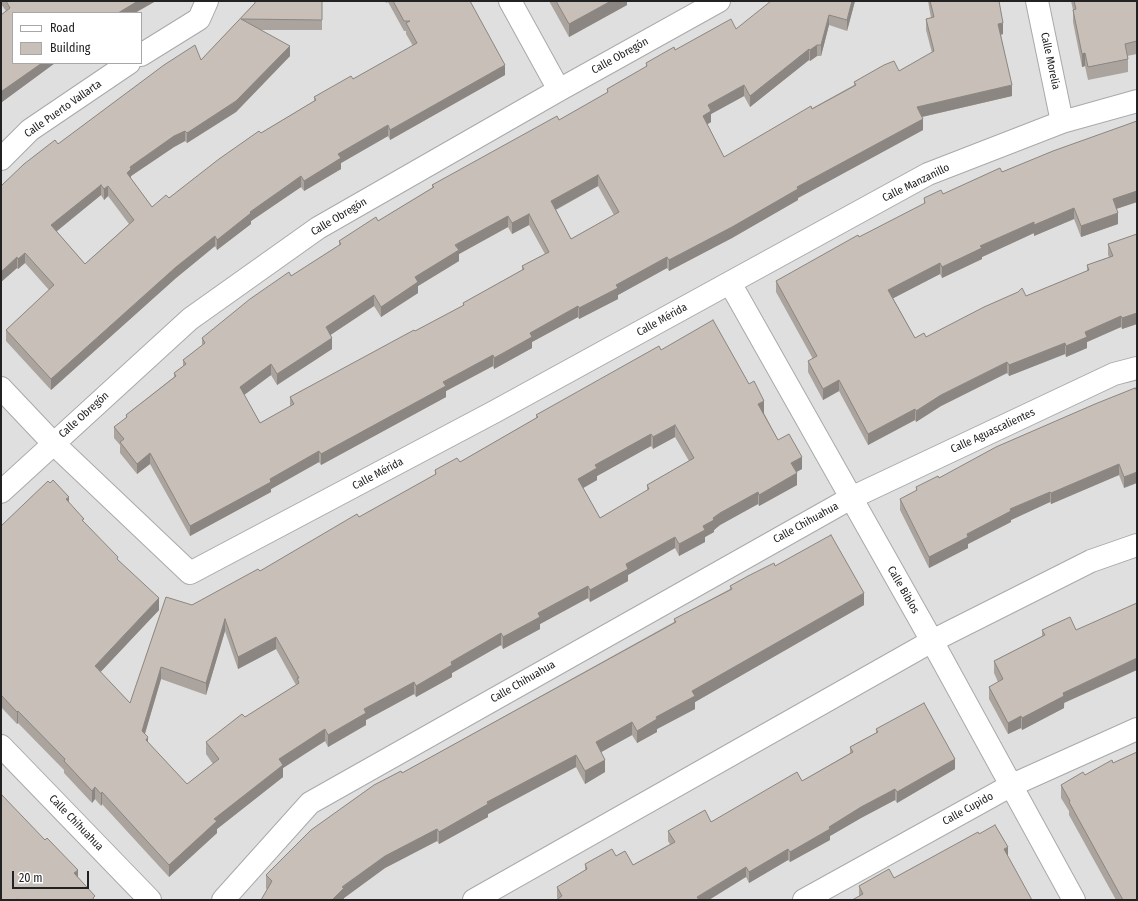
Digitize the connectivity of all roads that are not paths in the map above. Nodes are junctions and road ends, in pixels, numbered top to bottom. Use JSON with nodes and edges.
{"nodes":[{"id":1,"x":207,"y":1,"type":"edge"},
{"id":2,"x":510,"y":1,"type":"edge"},
{"id":3,"x":719,"y":1,"type":"edge"},
{"id":4,"x":1037,"y":1,"type":"edge"},
{"id":5,"x":142,"y":54,"type":"edge"},
{"id":6,"x":128,"y":64,"type":"edge"},
{"id":7,"x":559,"y":90,"type":"junction"},
{"id":8,"x":1137,"y":101,"type":"edge"},
{"id":9,"x":1062,"y":122,"type":"junction"},
{"id":10,"x":1,"y":158,"type":"edge"},
{"id":11,"x":730,"y":283,"type":"junction"},
{"id":12,"x":1137,"y":368,"type":"edge"},
{"id":13,"x":1,"y":388,"type":"edge"},
{"id":14,"x":53,"y":443,"type":"junction"},
{"id":15,"x":1,"y":492,"type":"edge"},
{"id":16,"x":851,"y":498,"type":"junction"},
{"id":17,"x":1137,"y":545,"type":"edge"},
{"id":18,"x":932,"y":641,"type":"junction"},
{"id":19,"x":1137,"y":729,"type":"edge"},
{"id":20,"x":1,"y":746,"type":"edge"},
{"id":21,"x":1010,"y":786,"type":"junction"},
{"id":22,"x":150,"y":900,"type":"edge"},
{"id":23,"x":223,"y":900,"type":"edge"},
{"id":24,"x":474,"y":900,"type":"edge"},
{"id":25,"x":804,"y":900,"type":"edge"},
{"id":26,"x":1074,"y":900,"type":"edge"}],
"edges":[{"from":1,"to":5,"type":"street"},
{"from":2,"to":7,"type":"street"},
{"from":3,"to":7,"type":"street","name":"Calle Obregón"},
{"from":4,"to":9,"type":"street","name":"Calle Morelia"},
{"from":6,"to":10,"type":"street","name":"Calle Puerto Vallarta"},
{"from":7,"to":14,"type":"street","name":"Calle Obregón"},
{"from":8,"to":9,"type":"street","name":"Calle Manzanillo"},
{"from":9,"to":11,"type":"street","name":"Calle Manzanillo"},
{"from":11,"to":14,"type":"street","name":"Calle Mérida"},
{"from":11,"to":16,"type":"street","name":"Calle Biblos"},
{"from":12,"to":16,"type":"street","name":"Calle Aguascalientes"},
{"from":13,"to":14,"type":"street"},
{"from":14,"to":15,"type":"street","name":"Calle Obregón"},
{"from":16,"to":18,"type":"street","name":"Calle Biblos"},
{"from":16,"to":23,"type":"street","name":"Calle Chihuahua"},
{"from":17,"to":18,"type":"street"},
{"from":18,"to":21,"type":"street","name":"Calle Biblos"},
{"from":18,"to":24,"type":"street"},
{"from":19,"to":21,"type":"street","name":"Calle Cupido"},
{"from":20,"to":22,"type":"street","name":"Calle Chihuahua"},
{"from":21,"to":25,"type":"street","name":"Calle Cupido"},
{"from":21,"to":26,"type":"street","name":"Calle Biblos"}]}
